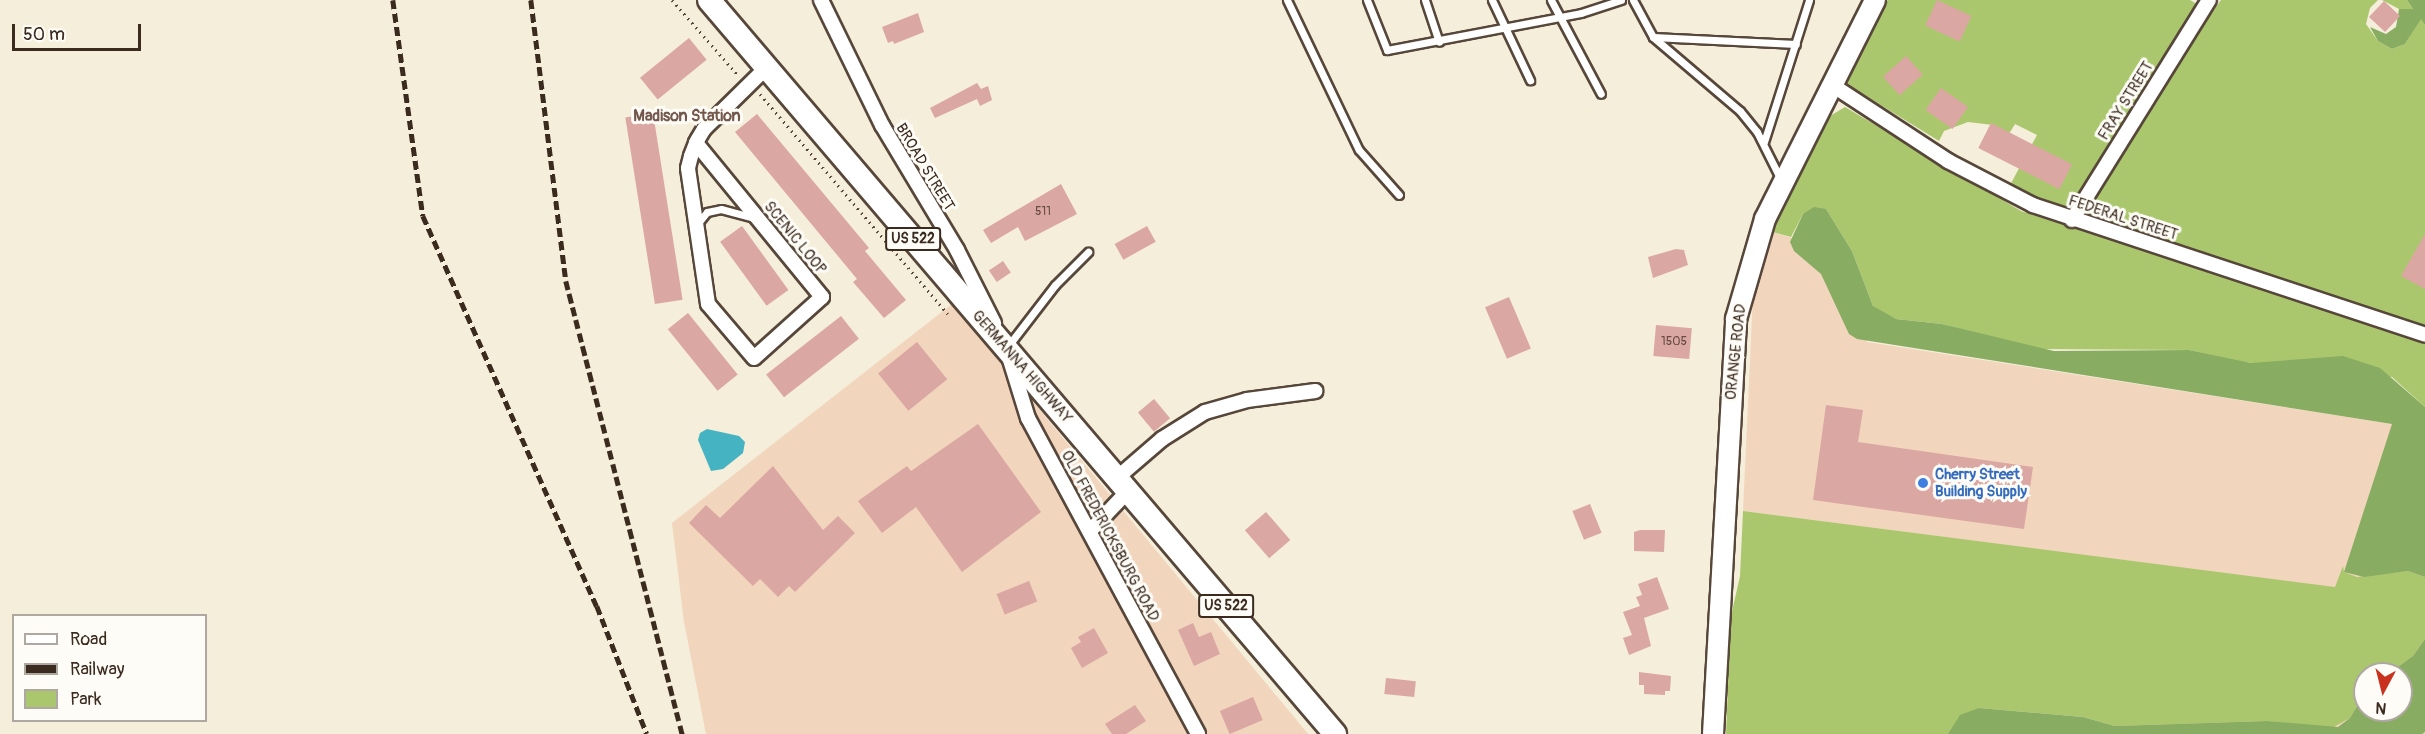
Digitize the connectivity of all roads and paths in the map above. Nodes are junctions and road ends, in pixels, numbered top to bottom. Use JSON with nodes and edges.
{"nodes":[{"id":1,"x":672,"y":0,"type":"edge"},
{"id":2,"x":709,"y":0,"type":"edge"},
{"id":3,"x":821,"y":0,"type":"edge"},
{"id":4,"x":1287,"y":0,"type":"edge"},
{"id":5,"x":1367,"y":0,"type":"edge"},
{"id":6,"x":1425,"y":0,"type":"edge"},
{"id":7,"x":1492,"y":0,"type":"edge"},
{"id":8,"x":1551,"y":0,"type":"edge"},
{"id":9,"x":1621,"y":0,"type":"edge"},
{"id":10,"x":1633,"y":0,"type":"edge"},
{"id":11,"x":1809,"y":0,"type":"edge"},
{"id":12,"x":1875,"y":0,"type":"edge"},
{"id":13,"x":2209,"y":0,"type":"edge"},
{"id":14,"x":1560,"y":17,"type":"junction"},
{"id":15,"x":1506,"y":30,"type":"junction"},
{"id":16,"x":1653,"y":37,"type":"junction"},
{"id":17,"x":1439,"y":42,"type":"junction"},
{"id":18,"x":1796,"y":44,"type":"junction"},
{"id":19,"x":766,"y":68,"type":"junction"},
{"id":20,"x":735,"y":72,"type":"dead end"},
{"id":21,"x":1530,"y":80,"type":"dead end"},
{"id":22,"x":1832,"y":85,"type":"junction"},
{"id":23,"x":1601,"y":94,"type":"dead end"},
{"id":24,"x":761,"y":95,"type":"dead end"},
{"id":25,"x":1764,"y":142,"type":"junction"},
{"id":26,"x":696,"y":143,"type":"junction"},
{"id":27,"x":1782,"y":182,"type":"junction"},
{"id":28,"x":1399,"y":195,"type":"dead end"},
{"id":29,"x":759,"y":220,"type":"junction"},
{"id":30,"x":2072,"y":220,"type":"junction"},
{"id":31,"x":697,"y":226,"type":"junction"},
{"id":32,"x":1088,"y":252,"type":"dead end"},
{"id":33,"x":948,"y":314,"type":"dead end"},
{"id":34,"x":2425,"y":335,"type":"edge"},
{"id":35,"x":1006,"y":348,"type":"junction"},
{"id":36,"x":1315,"y":391,"type":"dead end"},
{"id":37,"x":1123,"y":484,"type":"junction"},
{"id":38,"x":1091,"y":530,"type":"junction"},
{"id":39,"x":1198,"y":734,"type":"edge"},
{"id":40,"x":1335,"y":734,"type":"edge"},
{"id":41,"x":1713,"y":734,"type":"edge"}],
"edges":[{"from":1,"to":20,"type":"path"},
{"from":2,"to":19,"type":"main road","name":"GERMANNA HIGHWAY","number":"US 522"},
{"from":3,"to":35,"type":"street","name":"BROAD STREET"},
{"from":4,"to":28,"type":"lane"},
{"from":5,"to":17,"type":"lane"},
{"from":6,"to":17,"type":"lane"},
{"from":7,"to":15,"type":"lane"},
{"from":8,"to":14,"type":"lane"},
{"from":9,"to":14,"type":"lane"},
{"from":10,"to":16,"type":"lane"},
{"from":11,"to":18,"type":"lane"},
{"from":12,"to":22,"type":"main road","name":"ORANGE ROAD"},
{"from":13,"to":30,"type":"street","name":"FRAY STREET"},
{"from":14,"to":15,"type":"lane"},
{"from":14,"to":23,"type":"lane"},
{"from":15,"to":17,"type":"lane"},
{"from":15,"to":21,"type":"lane"},
{"from":16,"to":18,"type":"lane"},
{"from":16,"to":25,"type":"lane"},
{"from":18,"to":25,"type":"lane"},
{"from":19,"to":26,"type":"street","name":"SCENIC LOOP"},
{"from":19,"to":35,"type":"main road","name":"GERMANNA HIGHWAY","number":"US 522"},
{"from":22,"to":27,"type":"main road","name":"ORANGE ROAD"},
{"from":22,"to":30,"type":"street","name":"FEDERAL STREET"},
{"from":24,"to":33,"type":"path"},
{"from":25,"to":27,"type":"lane"},
{"from":26,"to":29,"type":"street","name":"SCENIC LOOP"},
{"from":26,"to":31,"type":"street","name":"SCENIC LOOP"},
{"from":27,"to":41,"type":"main road","name":"ORANGE ROAD"},
{"from":29,"to":31,"type":"lane"},
{"from":29,"to":31,"type":"street","name":"SCENIC LOOP"},
{"from":30,"to":34,"type":"street","name":"FEDERAL STREET"},
{"from":32,"to":35,"type":"lane"},
{"from":35,"to":37,"type":"main road","name":"GERMANNA HIGHWAY","number":"US 522"},
{"from":35,"to":38,"type":"street","name":"OLD FREDERICKSBURG ROAD"},
{"from":36,"to":37,"type":"street"},
{"from":37,"to":38,"type":"street"},
{"from":37,"to":40,"type":"main road","name":"GERMANNA HIGHWAY","number":"US 522"},
{"from":38,"to":39,"type":"street","name":"OLD FREDERICKSBURG ROAD"}]}
